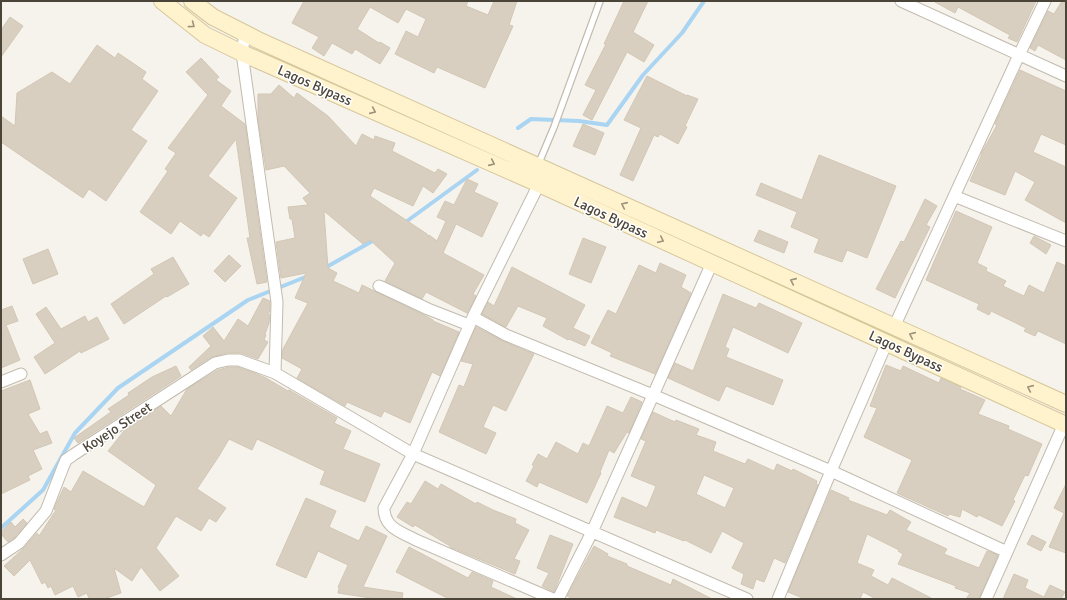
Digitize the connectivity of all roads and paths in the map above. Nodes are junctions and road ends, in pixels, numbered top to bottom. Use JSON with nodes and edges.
{"nodes":[{"id":1,"x":162,"y":1,"type":"edge"},
{"id":2,"x":192,"y":1,"type":"edge"},
{"id":3,"x":600,"y":1,"type":"edge"},
{"id":4,"x":901,"y":1,"type":"edge"},
{"id":5,"x":1045,"y":1,"type":"edge"},
{"id":6,"x":245,"y":34,"type":"junction"},
{"id":7,"x":242,"y":53,"type":"junction"},
{"id":8,"x":1019,"y":55,"type":"junction"},
{"id":9,"x":1066,"y":76,"type":"edge"},
{"id":10,"x":537,"y":166,"type":"junction"},
{"id":11,"x":539,"y":184,"type":"junction"},
{"id":12,"x":954,"y":196,"type":"junction"},
{"id":13,"x":1066,"y":241,"type":"edge"},
{"id":14,"x":712,"y":263,"type":"junction"},
{"id":15,"x":379,"y":286,"type":"dead end"},
{"id":16,"x":471,"y":321,"type":"junction"},
{"id":17,"x":894,"y":327,"type":"junction"},
{"id":18,"x":887,"y":342,"type":"junction"},
{"id":19,"x":274,"y":373,"type":"junction"},
{"id":20,"x":21,"y":374,"type":"dead end"},
{"id":21,"x":1,"y":382,"type":"edge"},
{"id":22,"x":653,"y":395,"type":"junction"},
{"id":23,"x":1066,"y":404,"type":"edge"},
{"id":24,"x":1065,"y":424,"type":"edge"},
{"id":25,"x":413,"y":454,"type":"junction"},
{"id":26,"x":831,"y":471,"type":"junction"},
{"id":27,"x":592,"y":532,"type":"junction"},
{"id":28,"x":1007,"y":552,"type":"junction"},
{"id":29,"x":1,"y":555,"type":"edge"},
{"id":30,"x":552,"y":599,"type":"edge"},
{"id":31,"x":558,"y":599,"type":"edge"},
{"id":32,"x":747,"y":599,"type":"edge"},
{"id":33,"x":778,"y":599,"type":"edge"},
{"id":34,"x":986,"y":599,"type":"edge"}],
"edges":[{"from":1,"to":7,"type":"main road","name":"Lagos Bypass","one_way":true},
{"from":2,"to":6,"type":"main road","name":"Lagos Bypass"},
{"from":3,"to":10,"type":"lane"},
{"from":4,"to":8,"type":"street"},
{"from":5,"to":8,"type":"street"},
{"from":6,"to":7,"type":"street"},
{"from":6,"to":10,"type":"main road","name":"Lagos Bypass"},
{"from":7,"to":11,"type":"main road","name":"Lagos Bypass","one_way":true},
{"from":7,"to":19,"type":"street"},
{"from":8,"to":9,"type":"street"},
{"from":8,"to":12,"type":"street"},
{"from":17,"to":10,"type":"main road","name":"Lagos Bypass","one_way":true},
{"from":11,"to":14,"type":"main road","name":"Lagos Bypass","one_way":true},
{"from":11,"to":16,"type":"street"},
{"from":12,"to":13,"type":"street"},
{"from":12,"to":17,"type":"street"},
{"from":14,"to":18,"type":"main road","name":"Lagos Bypass"},
{"from":14,"to":22,"type":"street"},
{"from":15,"to":16,"type":"street"},
{"from":16,"to":22,"type":"street"},
{"from":16,"to":25,"type":"street"},
{"from":23,"to":17,"type":"main road","name":"Lagos Bypass","one_way":true},
{"from":18,"to":24,"type":"main road","name":"Lagos Bypass"},
{"from":18,"to":26,"type":"street"},
{"from":19,"to":25,"type":"street","name":"Koyejo Street"},
{"from":19,"to":29,"type":"street","name":"Koyejo Street"},
{"from":20,"to":21,"type":"street"},
{"from":22,"to":26,"type":"street"},
{"from":22,"to":27,"type":"street"},
{"from":24,"to":28,"type":"street"},
{"from":25,"to":27,"type":"street","name":"Koyejo Street"},
{"from":25,"to":30,"type":"street"},
{"from":26,"to":28,"type":"street"},
{"from":26,"to":33,"type":"street"},
{"from":27,"to":31,"type":"street"},
{"from":27,"to":32,"type":"street","name":"Koyejo Street"},
{"from":28,"to":34,"type":"street"}]}
